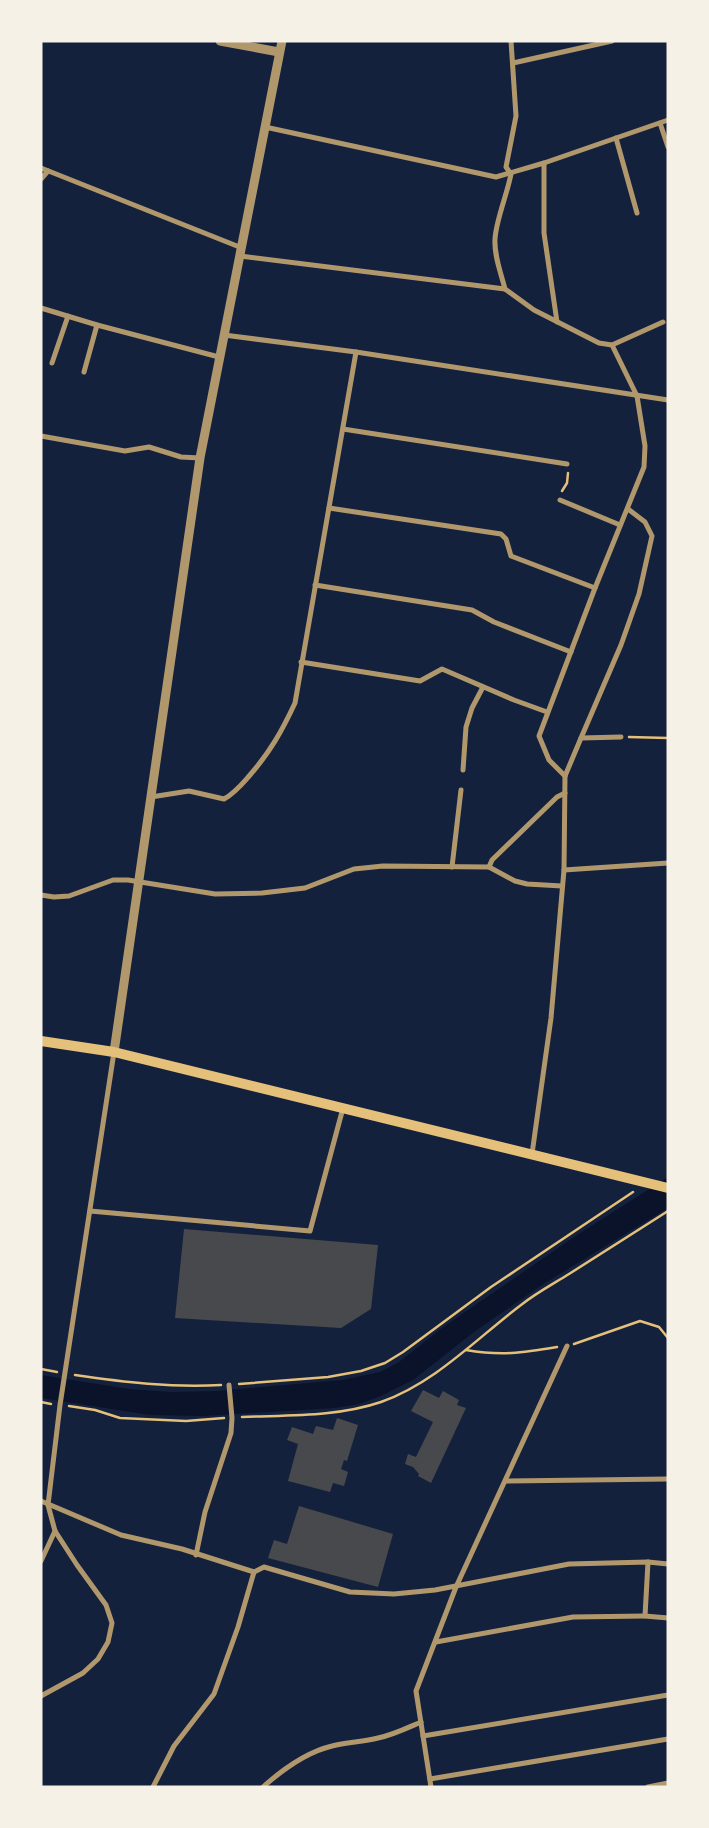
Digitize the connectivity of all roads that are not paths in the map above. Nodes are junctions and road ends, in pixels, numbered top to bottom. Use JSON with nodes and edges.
{"nodes":[{"id":1,"x":220,"y":41,"type":"edge"},
{"id":2,"x":282,"y":41,"type":"edge"},
{"id":3,"x":511,"y":41,"type":"edge"},
{"id":4,"x":612,"y":41,"type":"edge"},
{"id":5,"x":279,"y":52,"type":"junction"},
{"id":6,"x":513,"y":63,"type":"junction"},
{"id":7,"x":668,"y":120,"type":"edge"},
{"id":8,"x":660,"y":123,"type":"junction"},
{"id":9,"x":265,"y":127,"type":"junction"},
{"id":10,"x":616,"y":138,"type":"junction"},
{"id":11,"x":668,"y":147,"type":"edge"},
{"id":12,"x":544,"y":163,"type":"junction"},
{"id":13,"x":41,"y":168,"type":"edge"},
{"id":14,"x":48,"y":171,"type":"junction"},
{"id":15,"x":511,"y":174,"type":"junction"},
{"id":16,"x":41,"y":179,"type":"edge"},
{"id":17,"x":637,"y":213,"type":"dead end"},
{"id":18,"x":241,"y":252,"type":"junction"},
{"id":19,"x":505,"y":289,"type":"junction"},
{"id":20,"x":41,"y":308,"type":"edge"},
{"id":21,"x":68,"y":316,"type":"junction"},
{"id":22,"x":558,"y":322,"type":"junction"},
{"id":23,"x":663,"y":322,"type":"dead end"},
{"id":24,"x":97,"y":325,"type":"junction"},
{"id":25,"x":224,"y":335,"type":"junction"},
{"id":26,"x":612,"y":345,"type":"junction"},
{"id":27,"x":356,"y":352,"type":"junction"},
{"id":28,"x":219,"y":357,"type":"junction"},
{"id":29,"x":52,"y":363,"type":"dead end"},
{"id":30,"x":84,"y":372,"type":"dead end"},
{"id":31,"x":637,"y":396,"type":"junction"},
{"id":32,"x":668,"y":400,"type":"edge"},
{"id":33,"x":343,"y":429,"type":"junction"},
{"id":34,"x":41,"y":436,"type":"edge"},
{"id":35,"x":200,"y":458,"type":"junction"},
{"id":36,"x":567,"y":464,"type":"road end"},
{"id":37,"x":560,"y":500,"type":"road end"},
{"id":38,"x":329,"y":508,"type":"junction"},
{"id":39,"x":628,"y":509,"type":"junction"},
{"id":40,"x":620,"y":525,"type":"junction"},
{"id":41,"x":315,"y":585,"type":"junction"},
{"id":42,"x":595,"y":588,"type":"junction"},
{"id":43,"x":571,"y":652,"type":"junction"},
{"id":44,"x":301,"y":662,"type":"junction"},
{"id":45,"x":483,"y":687,"type":"junction"},
{"id":46,"x":547,"y":712,"type":"junction"},
{"id":47,"x":621,"y":737,"type":"road end"},
{"id":48,"x":581,"y":738,"type":"junction"},
{"id":49,"x":463,"y":770,"type":"dead end"},
{"id":50,"x":565,"y":776,"type":"junction"},
{"id":51,"x":461,"y":790,"type":"dead end"},
{"id":52,"x":565,"y":793,"type":"junction"},
{"id":53,"x":151,"y":797,"type":"junction"},
{"id":54,"x":668,"y":863,"type":"edge"},
{"id":55,"x":452,"y":867,"type":"junction"},
{"id":56,"x":488,"y":867,"type":"junction"},
{"id":57,"x":564,"y":870,"type":"junction"},
{"id":58,"x":139,"y":883,"type":"junction"},
{"id":59,"x":562,"y":886,"type":"junction"},
{"id":60,"x":41,"y":895,"type":"edge"},
{"id":61,"x":41,"y":1042,"type":"edge"},
{"id":62,"x":114,"y":1052,"type":"junction"},
{"id":63,"x":343,"y":1108,"type":"junction"},
{"id":64,"x":532,"y":1154,"type":"junction"},
{"id":65,"x":668,"y":1188,"type":"edge"},
{"id":66,"x":90,"y":1212,"type":"junction"},
{"id":67,"x":567,"y":1346,"type":"road end"},
{"id":68,"x":229,"y":1384,"type":"road end"},
{"id":69,"x":668,"y":1479,"type":"edge"},
{"id":70,"x":506,"y":1481,"type":"junction"},
{"id":71,"x":41,"y":1501,"type":"edge"},
{"id":72,"x":48,"y":1505,"type":"junction"},
{"id":73,"x":55,"y":1531,"type":"junction"},
{"id":74,"x":196,"y":1555,"type":"junction"},
{"id":75,"x":41,"y":1561,"type":"edge"},
{"id":76,"x":648,"y":1562,"type":"junction"},
{"id":77,"x":668,"y":1564,"type":"edge"},
{"id":78,"x":254,"y":1572,"type":"junction"},
{"id":79,"x":456,"y":1587,"type":"junction"},
{"id":80,"x":645,"y":1616,"type":"junction"},
{"id":81,"x":668,"y":1618,"type":"edge"},
{"id":82,"x":436,"y":1642,"type":"junction"},
{"id":83,"x":668,"y":1695,"type":"edge"},
{"id":84,"x":41,"y":1696,"type":"edge"},
{"id":85,"x":421,"y":1722,"type":"junction"},
{"id":86,"x":423,"y":1736,"type":"junction"},
{"id":87,"x":668,"y":1739,"type":"edge"},
{"id":88,"x":430,"y":1779,"type":"junction"},
{"id":89,"x":668,"y":1783,"type":"edge"},
{"id":90,"x":153,"y":1787,"type":"edge"},
{"id":91,"x":263,"y":1787,"type":"edge"},
{"id":92,"x":431,"y":1787,"type":"edge"},
{"id":93,"x":648,"y":1787,"type":"edge"}],
"edges":[{"from":1,"to":5,"type":"street"},
{"from":2,"to":5,"type":"street"},
{"from":3,"to":6,"type":"street"},
{"from":4,"to":6,"type":"street"},
{"from":5,"to":9,"type":"street"},
{"from":6,"to":15,"type":"street"},
{"from":7,"to":8,"type":"street"},
{"from":8,"to":10,"type":"street"},
{"from":8,"to":11,"type":"street"},
{"from":9,"to":15,"type":"street"},
{"from":9,"to":18,"type":"street"},
{"from":10,"to":12,"type":"street"},
{"from":10,"to":17,"type":"street"},
{"from":12,"to":15,"type":"street"},
{"from":12,"to":22,"type":"street"},
{"from":13,"to":14,"type":"street"},
{"from":14,"to":16,"type":"street"},
{"from":14,"to":18,"type":"street"},
{"from":15,"to":19,"type":"street"},
{"from":18,"to":19,"type":"street"},
{"from":18,"to":25,"type":"street"},
{"from":19,"to":22,"type":"street"},
{"from":20,"to":21,"type":"street"},
{"from":21,"to":24,"type":"street"},
{"from":21,"to":29,"type":"street"},
{"from":22,"to":26,"type":"street"},
{"from":23,"to":26,"type":"street"},
{"from":24,"to":28,"type":"street"},
{"from":24,"to":30,"type":"street"},
{"from":25,"to":27,"type":"street"},
{"from":25,"to":28,"type":"street"},
{"from":26,"to":31,"type":"street"},
{"from":27,"to":31,"type":"street"},
{"from":27,"to":33,"type":"street"},
{"from":28,"to":35,"type":"street"},
{"from":31,"to":32,"type":"street"},
{"from":31,"to":39,"type":"street"},
{"from":33,"to":36,"type":"street"},
{"from":33,"to":38,"type":"street"},
{"from":34,"to":35,"type":"street"},
{"from":35,"to":53,"type":"street"},
{"from":37,"to":40,"type":"street"},
{"from":38,"to":41,"type":"street"},
{"from":38,"to":42,"type":"street"},
{"from":39,"to":40,"type":"street"},
{"from":39,"to":48,"type":"street"},
{"from":40,"to":42,"type":"street"},
{"from":41,"to":43,"type":"street"},
{"from":41,"to":44,"type":"street"},
{"from":42,"to":43,"type":"street"},
{"from":43,"to":46,"type":"street"},
{"from":44,"to":45,"type":"street"},
{"from":44,"to":53,"type":"street"},
{"from":45,"to":46,"type":"street"},
{"from":45,"to":49,"type":"street"},
{"from":46,"to":50,"type":"street"},
{"from":47,"to":48,"type":"street"},
{"from":48,"to":50,"type":"street"},
{"from":50,"to":52,"type":"street"},
{"from":51,"to":55,"type":"street"},
{"from":52,"to":56,"type":"street"},
{"from":52,"to":57,"type":"street"},
{"from":53,"to":58,"type":"street"},
{"from":54,"to":57,"type":"street"},
{"from":55,"to":56,"type":"street"},
{"from":55,"to":58,"type":"street"},
{"from":56,"to":59,"type":"street"},
{"from":57,"to":59,"type":"street"},
{"from":58,"to":60,"type":"street"},
{"from":58,"to":62,"type":"street"},
{"from":59,"to":64,"type":"street"},
{"from":61,"to":62,"type":"main road"},
{"from":62,"to":63,"type":"main road"},
{"from":62,"to":66,"type":"street"},
{"from":63,"to":64,"type":"main road"},
{"from":63,"to":66,"type":"street"},
{"from":64,"to":65,"type":"main road"},
{"from":66,"to":72,"type":"street"},
{"from":67,"to":70,"type":"street"},
{"from":68,"to":74,"type":"street"},
{"from":69,"to":70,"type":"street"},
{"from":70,"to":79,"type":"street"},
{"from":71,"to":72,"type":"street"},
{"from":72,"to":73,"type":"street"},
{"from":72,"to":74,"type":"street"},
{"from":73,"to":75,"type":"street"},
{"from":73,"to":84,"type":"street"},
{"from":74,"to":78,"type":"street"},
{"from":76,"to":77,"type":"street"},
{"from":76,"to":79,"type":"street"},
{"from":76,"to":80,"type":"street"},
{"from":78,"to":79,"type":"street"},
{"from":78,"to":90,"type":"street"},
{"from":79,"to":82,"type":"street"},
{"from":80,"to":81,"type":"street"},
{"from":80,"to":82,"type":"street"},
{"from":82,"to":85,"type":"street"},
{"from":83,"to":86,"type":"street"},
{"from":85,"to":86,"type":"street"},
{"from":85,"to":91,"type":"street"},
{"from":86,"to":88,"type":"street"},
{"from":87,"to":88,"type":"street"},
{"from":88,"to":92,"type":"street"},
{"from":89,"to":93,"type":"street"}]}
